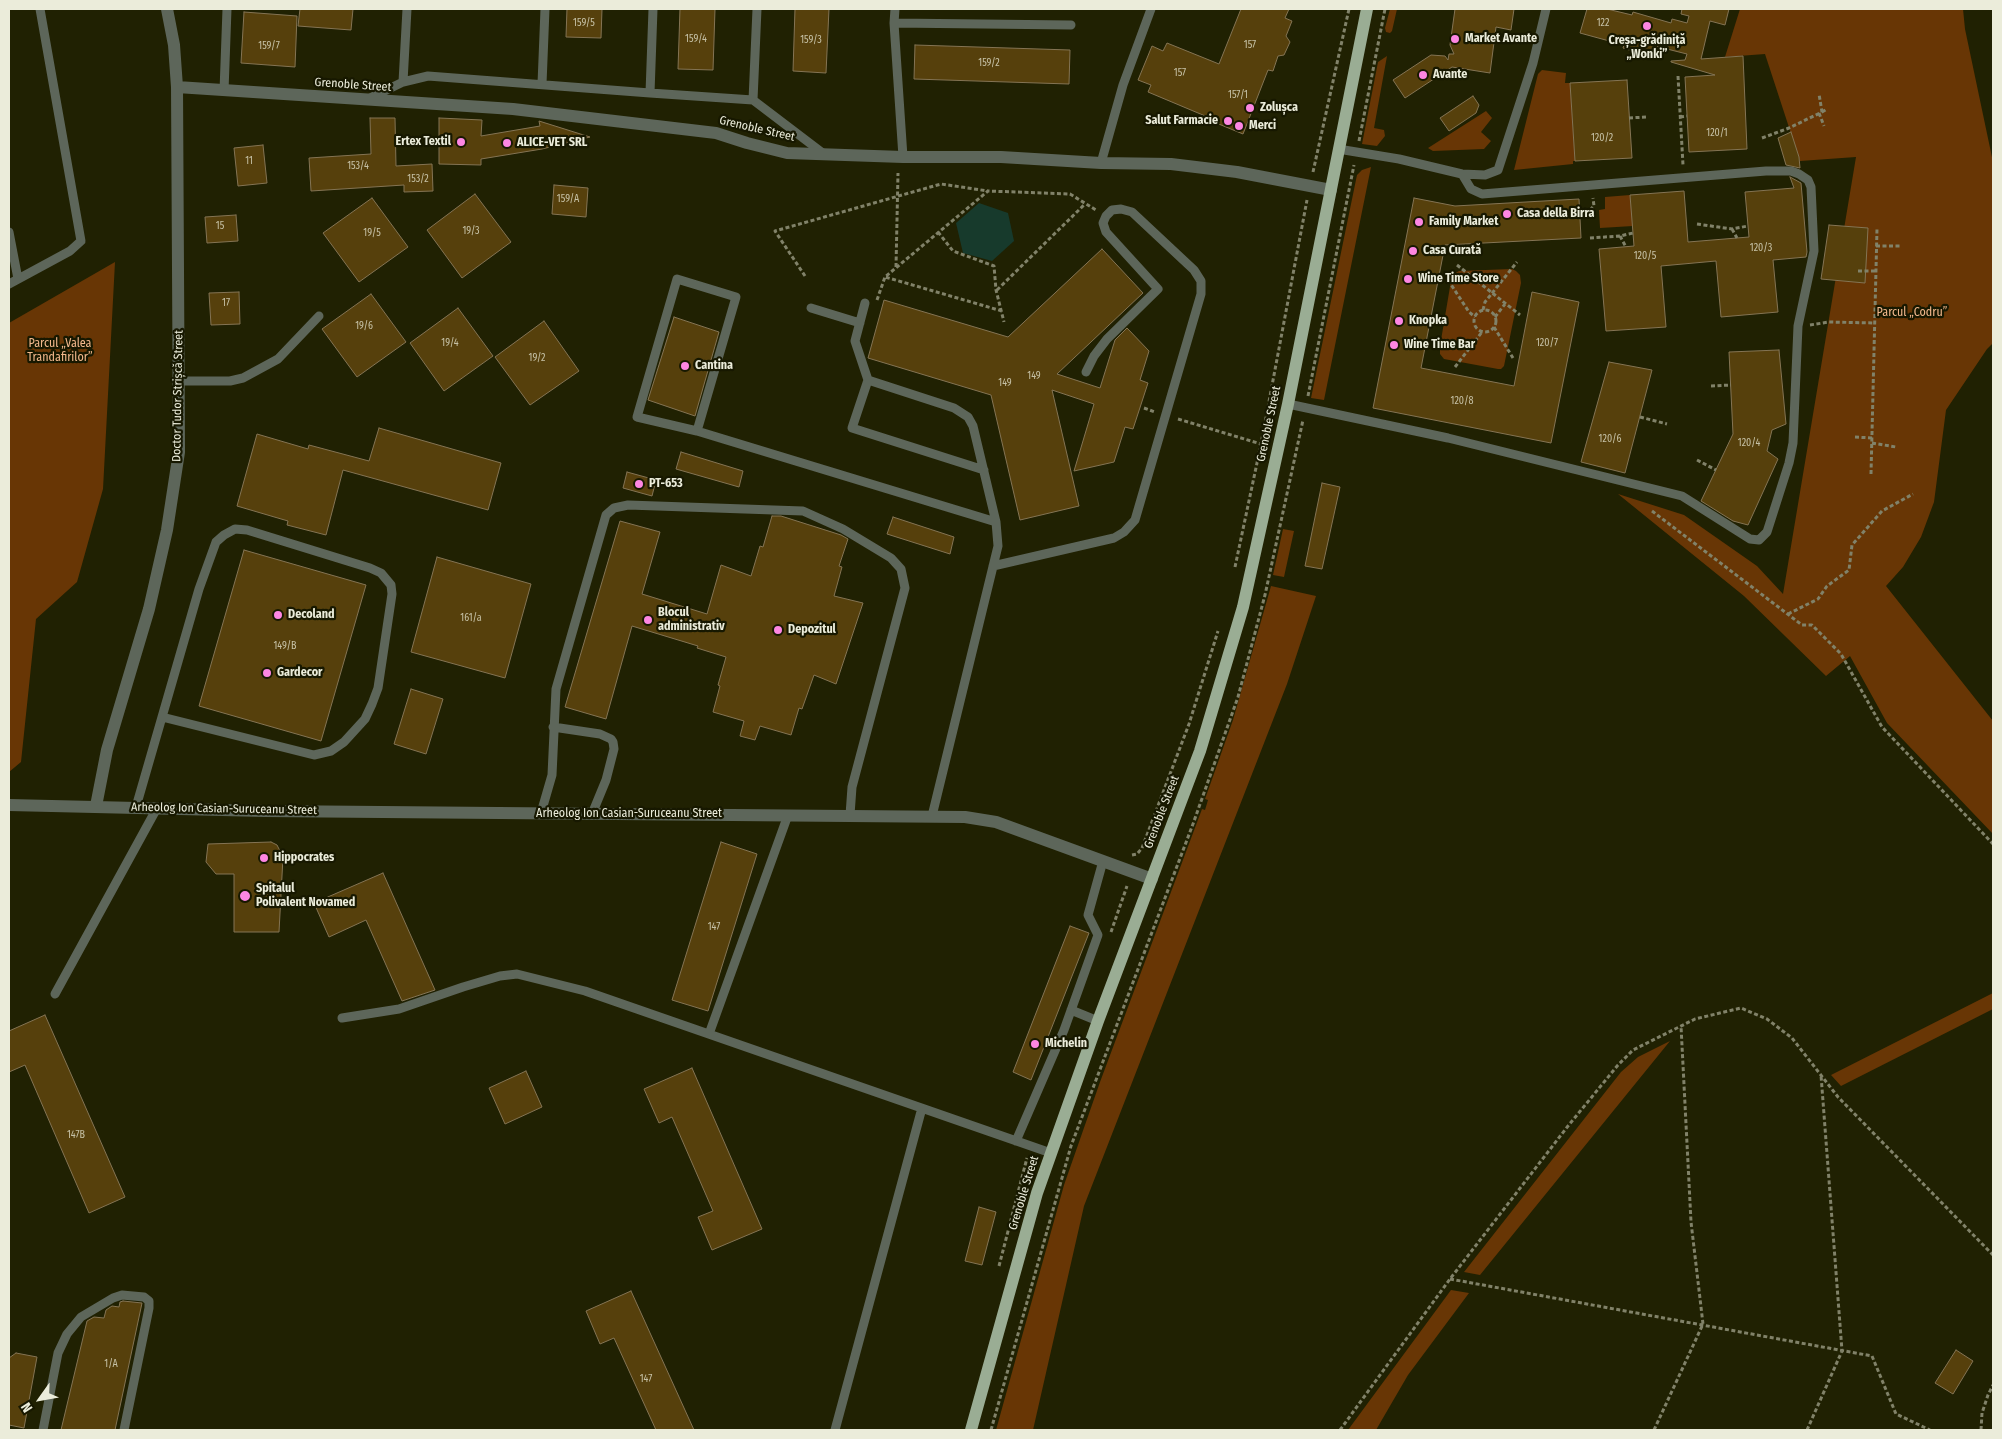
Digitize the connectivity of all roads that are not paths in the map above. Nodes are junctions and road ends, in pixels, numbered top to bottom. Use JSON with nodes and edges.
{"nodes":[{"id":1,"x":40,"y":9,"type":"edge"},
{"id":2,"x":167,"y":9,"type":"edge"},
{"id":3,"x":227,"y":9,"type":"edge"},
{"id":4,"x":407,"y":9,"type":"edge"},
{"id":5,"x":545,"y":9,"type":"edge"},
{"id":6,"x":653,"y":9,"type":"edge"},
{"id":7,"x":757,"y":9,"type":"edge"},
{"id":8,"x":895,"y":9,"type":"edge"},
{"id":9,"x":1150,"y":9,"type":"edge"},
{"id":10,"x":1367,"y":9,"type":"edge"},
{"id":11,"x":1546,"y":9,"type":"edge"},
{"id":12,"x":894,"y":23,"type":"junction"},
{"id":13,"x":1071,"y":25,"type":"dead end"},
{"id":14,"x":403,"y":82,"type":"junction"},
{"id":15,"x":542,"y":84,"type":"junction"},
{"id":16,"x":177,"y":88,"type":"junction"},
{"id":17,"x":224,"y":91,"type":"junction"},
{"id":18,"x":650,"y":94,"type":"junction"},
{"id":19,"x":366,"y":100,"type":"junction"},
{"id":20,"x":753,"y":100,"type":"junction"},
{"id":21,"x":1338,"y":150,"type":"junction"},
{"id":22,"x":824,"y":154,"type":"junction"},
{"id":23,"x":904,"y":157,"type":"junction"},
{"id":24,"x":1101,"y":163,"type":"junction"},
{"id":25,"x":1462,"y":174,"type":"junction"},
{"id":26,"x":1331,"y":190,"type":"junction"},
{"id":27,"x":9,"y":232,"type":"edge"},
{"id":28,"x":18,"y":279,"type":"junction"},
{"id":29,"x":9,"y":284,"type":"edge"},
{"id":30,"x":865,"y":303,"type":"road end"},
{"id":31,"x":811,"y":308,"type":"dead end"},
{"id":32,"x":319,"y":316,"type":"dead end"},
{"id":33,"x":860,"y":323,"type":"junction"},
{"id":34,"x":1086,"y":372,"type":"dead end"},
{"id":35,"x":868,"y":380,"type":"junction"},
{"id":36,"x":180,"y":381,"type":"junction"},
{"id":37,"x":1288,"y":404,"type":"junction"},
{"id":38,"x":697,"y":431,"type":"junction"},
{"id":39,"x":984,"y":470,"type":"junction"},
{"id":40,"x":996,"y":522,"type":"junction"},
{"id":41,"x":993,"y":566,"type":"junction"},
{"id":42,"x":162,"y":717,"type":"junction"},
{"id":43,"x":553,"y":727,"type":"junction"},
{"id":44,"x":9,"y":805,"type":"edge"},
{"id":45,"x":96,"y":806,"type":"junction"},
{"id":46,"x":136,"y":808,"type":"junction"},
{"id":47,"x":157,"y":808,"type":"junction"},
{"id":48,"x":541,"y":813,"type":"junction"},
{"id":49,"x":592,"y":814,"type":"junction"},
{"id":50,"x":788,"y":815,"type":"junction"},
{"id":51,"x":850,"y":816,"type":"junction"},
{"id":52,"x":932,"y":816,"type":"junction"},
{"id":53,"x":1103,"y":861,"type":"junction"},
{"id":54,"x":1152,"y":879,"type":"junction"},
{"id":55,"x":55,"y":994,"type":"dead end"},
{"id":56,"x":1071,"y":1010,"type":"junction"},
{"id":57,"x":342,"y":1018,"type":"dead end"},
{"id":58,"x":1098,"y":1021,"type":"junction"},
{"id":59,"x":709,"y":1034,"type":"junction"},
{"id":60,"x":922,"y":1108,"type":"junction"},
{"id":61,"x":1016,"y":1141,"type":"junction"},
{"id":62,"x":1051,"y":1153,"type":"junction"},
{"id":63,"x":43,"y":1430,"type":"edge"},
{"id":64,"x":124,"y":1430,"type":"edge"},
{"id":65,"x":835,"y":1430,"type":"edge"},
{"id":66,"x":971,"y":1430,"type":"edge"}],
"edges":[{"from":1,"to":28,"type":"lane"},
{"from":2,"to":16,"type":"street","name":"Doctor Tudor Strișcă Street"},
{"from":3,"to":17,"type":"lane"},
{"from":4,"to":14,"type":"lane"},
{"from":5,"to":15,"type":"lane"},
{"from":6,"to":18,"type":"lane"},
{"from":7,"to":20,"type":"lane"},
{"from":8,"to":12,"type":"lane"},
{"from":9,"to":24,"type":"lane"},
{"from":10,"to":21,"type":"main road","name":"Grenoble Street"},
{"from":11,"to":25,"type":"lane"},
{"from":12,"to":13,"type":"lane"},
{"from":12,"to":23,"type":"lane"},
{"from":14,"to":15,"type":"lane"},
{"from":14,"to":19,"type":"lane"},
{"from":15,"to":18,"type":"lane"},
{"from":16,"to":17,"type":"street","name":"Grenoble Street"},
{"from":16,"to":36,"type":"street","name":"Doctor Tudor Strișcă Street"},
{"from":17,"to":19,"type":"street","name":"Grenoble Street"},
{"from":18,"to":20,"type":"lane"},
{"from":19,"to":22,"type":"street","name":"Grenoble Street"},
{"from":20,"to":22,"type":"lane"},
{"from":21,"to":25,"type":"lane"},
{"from":21,"to":26,"type":"main road","name":"Grenoble Street"},
{"from":22,"to":23,"type":"street","name":"Grenoble Street"},
{"from":23,"to":24,"type":"street","name":"Grenoble Street"},
{"from":24,"to":26,"type":"street","name":"Grenoble Street"},
{"from":25,"to":37,"type":"lane"},
{"from":26,"to":37,"type":"main road","name":"Grenoble Street"},
{"from":27,"to":28,"type":"lane"},
{"from":28,"to":29,"type":"lane"},
{"from":30,"to":33,"type":"lane"},
{"from":31,"to":33,"type":"lane"},
{"from":32,"to":36,"type":"lane"},
{"from":33,"to":35,"type":"lane"},
{"from":34,"to":41,"type":"lane"},
{"from":35,"to":39,"type":"lane"},
{"from":35,"to":39,"type":"lane"},
{"from":36,"to":45,"type":"street","name":"Doctor Tudor Strișcă Street"},
{"from":37,"to":54,"type":"main road","name":"Grenoble Street"},
{"from":38,"to":38,"type":"lane"},
{"from":38,"to":40,"type":"lane"},
{"from":39,"to":40,"type":"lane"},
{"from":40,"to":41,"type":"lane"},
{"from":41,"to":52,"type":"lane"},
{"from":42,"to":42,"type":"lane"},
{"from":42,"to":46,"type":"lane"},
{"from":43,"to":48,"type":"lane"},
{"from":43,"to":49,"type":"lane"},
{"from":43,"to":51,"type":"lane"},
{"from":44,"to":45,"type":"street"},
{"from":45,"to":46,"type":"street","name":"Arheolog Ion Casian-Suruceanu Street"},
{"from":46,"to":47,"type":"street","name":"Arheolog Ion Casian-Suruceanu Street"},
{"from":47,"to":48,"type":"street","name":"Arheolog Ion Casian-Suruceanu Street"},
{"from":47,"to":55,"type":"lane"},
{"from":48,"to":49,"type":"street","name":"Arheolog Ion Casian-Suruceanu Street"},
{"from":49,"to":50,"type":"street","name":"Arheolog Ion Casian-Suruceanu Street"},
{"from":50,"to":51,"type":"street","name":"Arheolog Ion Casian-Suruceanu Street"},
{"from":50,"to":59,"type":"lane"},
{"from":51,"to":52,"type":"street","name":"Arheolog Ion Casian-Suruceanu Street"},
{"from":52,"to":53,"type":"street","name":"Arheolog Ion Casian-Suruceanu Street"},
{"from":53,"to":54,"type":"street","name":"Arheolog Ion Casian-Suruceanu Street"},
{"from":53,"to":56,"type":"lane"},
{"from":54,"to":58,"type":"main road","name":"Grenoble Street"},
{"from":56,"to":58,"type":"lane"},
{"from":56,"to":61,"type":"lane"},
{"from":57,"to":59,"type":"lane"},
{"from":58,"to":62,"type":"main road","name":"Grenoble Street"},
{"from":59,"to":60,"type":"lane"},
{"from":60,"to":61,"type":"lane"},
{"from":60,"to":65,"type":"lane"},
{"from":61,"to":62,"type":"lane"},
{"from":62,"to":66,"type":"main road","name":"Grenoble Street"},
{"from":63,"to":64,"type":"lane"}]}
